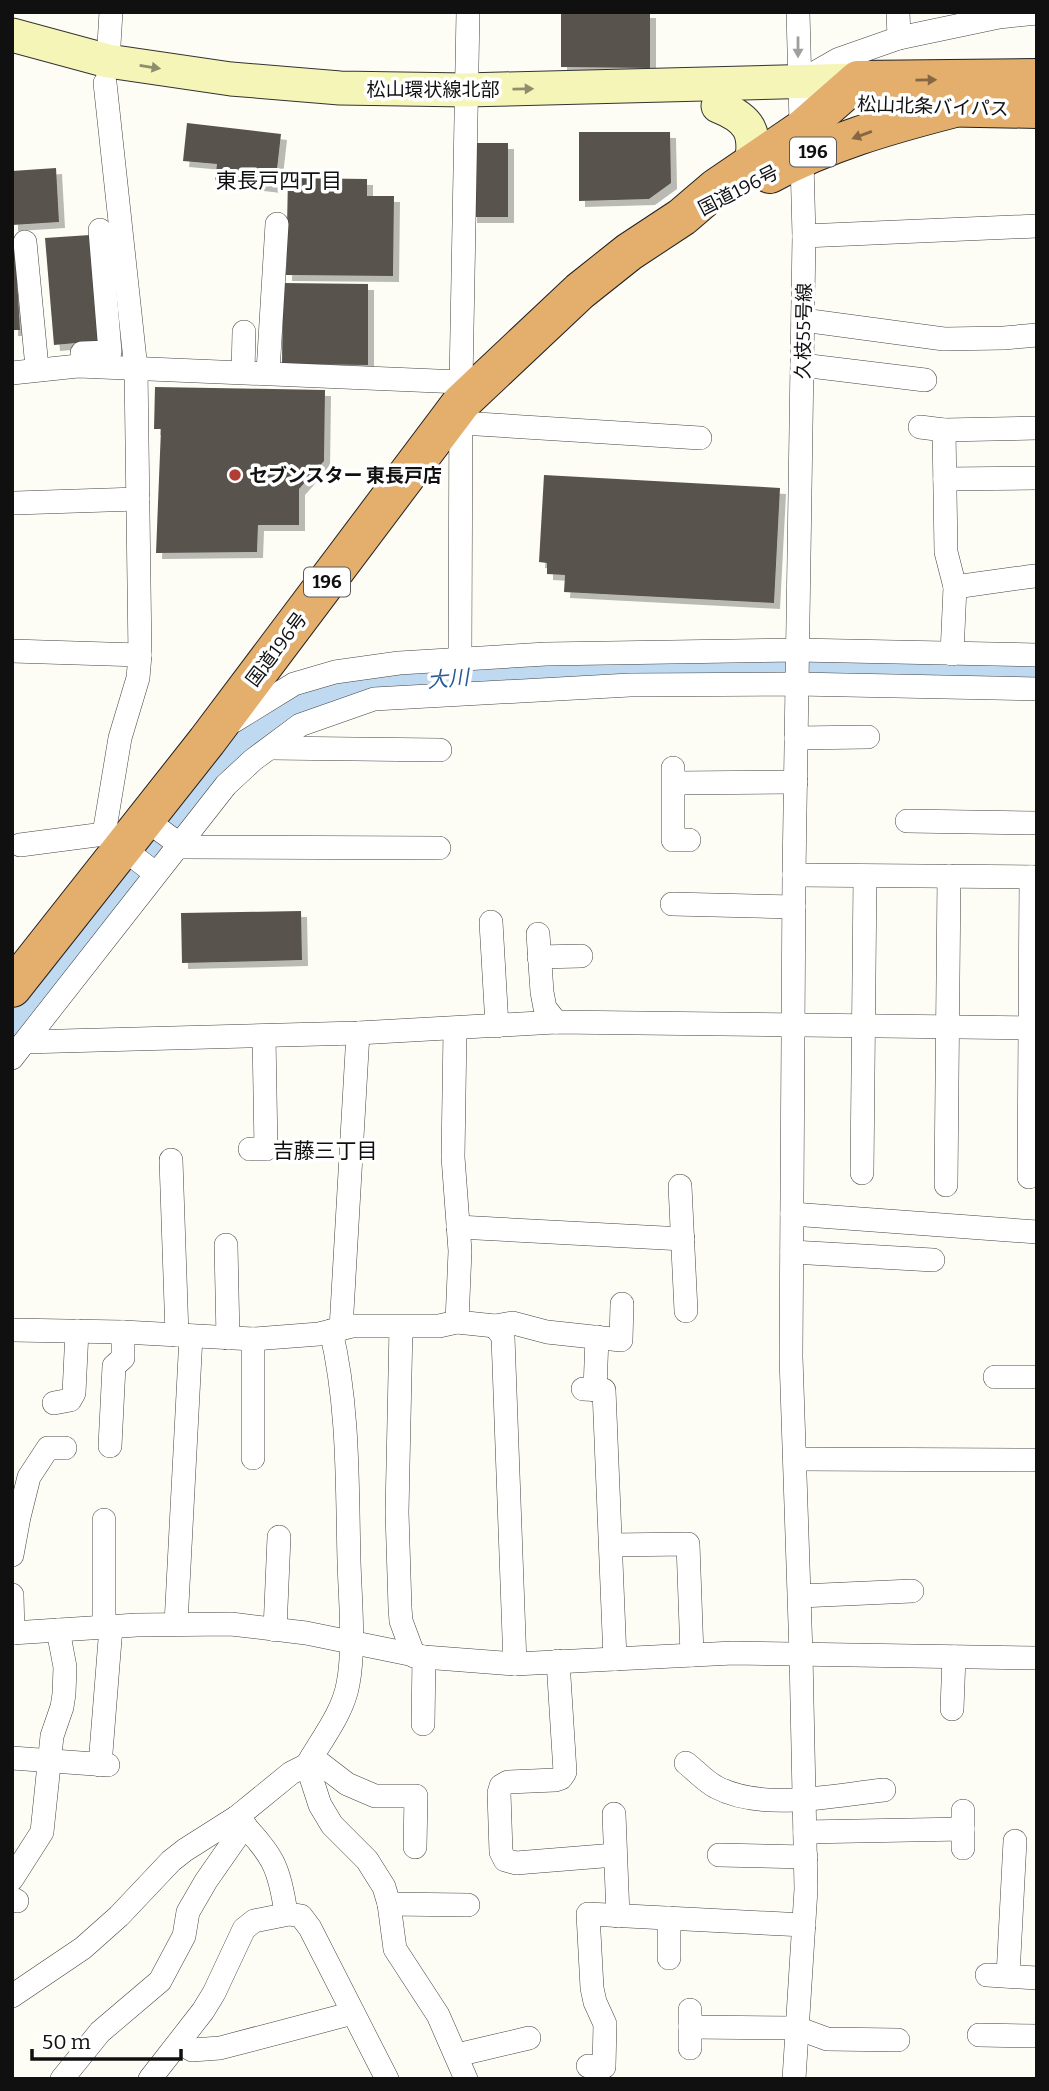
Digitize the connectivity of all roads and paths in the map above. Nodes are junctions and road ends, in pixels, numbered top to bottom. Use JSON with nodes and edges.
{"nodes":[{"id":1,"x":111,"y":12,"type":"edge"},
{"id":2,"x":468,"y":12,"type":"edge"},
{"id":3,"x":798,"y":12,"type":"edge"},
{"id":4,"x":898,"y":12,"type":"edge"},
{"id":5,"x":1037,"y":13,"type":"edge"},
{"id":6,"x":999,"y":14,"type":"edge"},
{"id":7,"x":12,"y":35,"type":"edge"},
{"id":8,"x":899,"y":38,"type":"junction"},
{"id":9,"x":12,"y":58,"type":"edge"},
{"id":10,"x":107,"y":72,"type":"junction"},
{"id":11,"x":1037,"y":78,"type":"edge"},
{"id":12,"x":466,"y":102,"type":"junction"},
{"id":13,"x":719,"y":106,"type":"junction"},
{"id":14,"x":815,"y":109,"type":"junction"},
{"id":15,"x":951,"y":109,"type":"junction"},
{"id":16,"x":1037,"y":109,"type":"edge"},
{"id":17,"x":751,"y":166,"type":"junction"},
{"id":18,"x":682,"y":217,"type":"junction"},
{"id":19,"x":277,"y":224,"type":"dead end"},
{"id":20,"x":1037,"y":226,"type":"edge"},
{"id":21,"x":100,"y":230,"type":"dead end"},
{"id":22,"x":804,"y":236,"type":"junction"},
{"id":23,"x":25,"y":242,"type":"dead end"},
{"id":24,"x":803,"y":320,"type":"junction"},
{"id":25,"x":244,"y":332,"type":"dead end"},
{"id":26,"x":1037,"y":335,"type":"edge"},
{"id":27,"x":36,"y":357,"type":"junction"},
{"id":28,"x":12,"y":359,"type":"edge"},
{"id":29,"x":802,"y":365,"type":"junction"},
{"id":30,"x":136,"y":369,"type":"junction"},
{"id":31,"x":243,"y":372,"type":"junction"},
{"id":32,"x":268,"y":372,"type":"junction"},
{"id":33,"x":12,"y":373,"type":"edge"},
{"id":34,"x":925,"y":380,"type":"dead end"},
{"id":35,"x":461,"y":403,"type":"junction"},
{"id":36,"x":920,"y":427,"type":"dead end"},
{"id":37,"x":1037,"y":428,"type":"edge"},
{"id":38,"x":944,"y":430,"type":"junction"},
{"id":39,"x":700,"y":438,"type":"dead end"},
{"id":40,"x":1037,"y":478,"type":"edge"},
{"id":41,"x":945,"y":479,"type":"junction"},
{"id":42,"x":138,"y":499,"type":"junction"},
{"id":43,"x":15,"y":503,"type":"dead end"},
{"id":44,"x":1034,"y":576,"type":"dead end"},
{"id":45,"x":955,"y":587,"type":"junction"},
{"id":46,"x":798,"y":650,"type":"junction"},
{"id":47,"x":12,"y":651,"type":"edge"},
{"id":48,"x":952,"y":654,"type":"junction"},
{"id":49,"x":140,"y":655,"type":"junction"},
{"id":50,"x":1037,"y":655,"type":"edge"},
{"id":51,"x":460,"y":659,"type":"junction"},
{"id":52,"x":284,"y":681,"type":"junction"},
{"id":53,"x":797,"y":684,"type":"junction"},
{"id":54,"x":1037,"y":690,"type":"edge"},
{"id":55,"x":300,"y":725,"type":"junction"},
{"id":56,"x":868,"y":737,"type":"dead end"},
{"id":57,"x":796,"y":738,"type":"junction"},
{"id":58,"x":270,"y":748,"type":"junction"},
{"id":59,"x":440,"y":750,"type":"dead end"},
{"id":60,"x":796,"y":782,"type":"junction"},
{"id":61,"x":1023,"y":816,"type":"edge"},
{"id":62,"x":907,"y":821,"type":"dead end"},
{"id":63,"x":689,"y":840,"type":"dead end"},
{"id":64,"x":20,"y":845,"type":"dead end"},
{"id":65,"x":147,"y":846,"type":"junction"},
{"id":66,"x":439,"y":848,"type":"dead end"},
{"id":67,"x":794,"y":875,"type":"junction"},
{"id":68,"x":865,"y":876,"type":"junction"},
{"id":69,"x":949,"y":876,"type":"junction"},
{"id":70,"x":1034,"y":877,"type":"edge"},
{"id":71,"x":672,"y":904,"type":"dead end"},
{"id":72,"x":794,"y":906,"type":"junction"},
{"id":73,"x":491,"y":922,"type":"dead end"},
{"id":74,"x":538,"y":934,"type":"dead end"},
{"id":75,"x":582,"y":956,"type":"dead end"},
{"id":76,"x":539,"y":957,"type":"junction"},
{"id":77,"x":46,"y":976,"type":"edge"},
{"id":78,"x":556,"y":1022,"type":"junction"},
{"id":79,"x":496,"y":1026,"type":"junction"},
{"id":80,"x":794,"y":1027,"type":"junction"},
{"id":81,"x":862,"y":1027,"type":"junction"},
{"id":82,"x":947,"y":1028,"type":"junction"},
{"id":83,"x":1033,"y":1028,"type":"edge"},
{"id":84,"x":455,"y":1030,"type":"junction"},
{"id":85,"x":358,"y":1034,"type":"junction"},
{"id":86,"x":264,"y":1037,"type":"junction"},
{"id":87,"x":19,"y":1050,"type":"edge"},
{"id":88,"x":250,"y":1149,"type":"dead end"},
{"id":89,"x":171,"y":1160,"type":"dead end"},
{"id":90,"x":862,"y":1173,"type":"dead end"},
{"id":91,"x":1029,"y":1177,"type":"dead end"},
{"id":92,"x":946,"y":1185,"type":"dead end"},
{"id":93,"x":680,"y":1186,"type":"dead end"},
{"id":94,"x":792,"y":1214,"type":"junction"},
{"id":95,"x":458,"y":1227,"type":"junction"},
{"id":96,"x":1037,"y":1232,"type":"edge"},
{"id":97,"x":683,"y":1239,"type":"junction"},
{"id":98,"x":226,"y":1245,"type":"dead end"},
{"id":99,"x":792,"y":1252,"type":"junction"},
{"id":100,"x":933,"y":1261,"type":"dead end"},
{"id":101,"x":622,"y":1304,"type":"dead end"},
{"id":102,"x":686,"y":1311,"type":"dead end"},
{"id":103,"x":457,"y":1322,"type":"junction"},
{"id":104,"x":401,"y":1326,"type":"junction"},
{"id":105,"x":495,"y":1326,"type":"junction"},
{"id":106,"x":12,"y":1330,"type":"edge"},
{"id":107,"x":336,"y":1330,"type":"junction"},
{"id":108,"x":77,"y":1331,"type":"junction"},
{"id":109,"x":123,"y":1332,"type":"junction"},
{"id":110,"x":184,"y":1335,"type":"junction"},
{"id":111,"x":597,"y":1337,"type":"junction"},
{"id":112,"x":228,"y":1338,"type":"junction"},
{"id":113,"x":253,"y":1339,"type":"junction"},
{"id":114,"x":995,"y":1377,"type":"dead end"},
{"id":115,"x":1037,"y":1377,"type":"edge"},
{"id":116,"x":54,"y":1403,"type":"dead end"},
{"id":117,"x":110,"y":1446,"type":"dead end"},
{"id":118,"x":65,"y":1448,"type":"dead end"},
{"id":119,"x":253,"y":1458,"type":"dead end"},
{"id":120,"x":795,"y":1460,"type":"junction"},
{"id":121,"x":1037,"y":1460,"type":"edge"},
{"id":122,"x":104,"y":1520,"type":"dead end"},
{"id":123,"x":279,"y":1537,"type":"dead end"},
{"id":124,"x":611,"y":1545,"type":"junction"},
{"id":125,"x":12,"y":1555,"type":"edge"},
{"id":126,"x":912,"y":1591,"type":"dead end"},
{"id":127,"x":12,"y":1595,"type":"edge"},
{"id":128,"x":800,"y":1596,"type":"junction"},
{"id":129,"x":176,"y":1624,"type":"junction"},
{"id":130,"x":108,"y":1627,"type":"junction"},
{"id":131,"x":58,"y":1630,"type":"junction"},
{"id":132,"x":275,"y":1630,"type":"junction"},
{"id":133,"x":13,"y":1633,"type":"edge"},
{"id":134,"x":350,"y":1642,"type":"junction"},
{"id":135,"x":802,"y":1654,"type":"junction"},
{"id":136,"x":692,"y":1655,"type":"junction"},
{"id":137,"x":419,"y":1656,"type":"junction"},
{"id":138,"x":954,"y":1657,"type":"junction"},
{"id":139,"x":615,"y":1658,"type":"junction"},
{"id":140,"x":1037,"y":1658,"type":"edge"},
{"id":141,"x":558,"y":1661,"type":"junction"},
{"id":142,"x":515,"y":1664,"type":"junction"},
{"id":143,"x":952,"y":1709,"type":"dead end"},
{"id":144,"x":423,"y":1724,"type":"dead end"},
{"id":145,"x":12,"y":1758,"type":"edge"},
{"id":146,"x":50,"y":1761,"type":"junction"},
{"id":147,"x":309,"y":1761,"type":"junction"},
{"id":148,"x":686,"y":1763,"type":"dead end"},
{"id":149,"x":884,"y":1790,"type":"dead end"},
{"id":150,"x":804,"y":1798,"type":"junction"},
{"id":151,"x":614,"y":1814,"type":"dead end"},
{"id":152,"x":241,"y":1821,"type":"junction"},
{"id":153,"x":963,"y":1829,"type":"dead end"},
{"id":154,"x":805,"y":1832,"type":"junction"},
{"id":155,"x":1015,"y":1841,"type":"dead end"},
{"id":156,"x":415,"y":1847,"type":"dead end"},
{"id":157,"x":615,"y":1855,"type":"junction"},
{"id":158,"x":719,"y":1855,"type":"dead end"},
{"id":159,"x":806,"y":1857,"type":"junction"},
{"id":160,"x":12,"y":1879,"type":"edge"},
{"id":161,"x":389,"y":1904,"type":"junction"},
{"id":162,"x":468,"y":1905,"type":"dead end"},
{"id":163,"x":286,"y":1914,"type":"junction"},
{"id":164,"x":618,"y":1916,"type":"junction"},
{"id":165,"x":669,"y":1918,"type":"junction"},
{"id":166,"x":804,"y":1924,"type":"junction"},
{"id":167,"x":669,"y":1958,"type":"dead end"},
{"id":168,"x":1037,"y":1978,"type":"edge"},
{"id":169,"x":12,"y":1996,"type":"edge"},
{"id":170,"x":353,"y":2012,"type":"junction"},
{"id":171,"x":797,"y":2028,"type":"junction"},
{"id":172,"x":690,"y":2029,"type":"dead end"},
{"id":173,"x":979,"y":2035,"type":"dead end"},
{"id":174,"x":1037,"y":2036,"type":"edge"},
{"id":175,"x":529,"y":2038,"type":"dead end"},
{"id":176,"x":898,"y":2040,"type":"dead end"},
{"id":177,"x":180,"y":2042,"type":"junction"},
{"id":178,"x":457,"y":2055,"type":"junction"},
{"id":179,"x":588,"y":2066,"type":"dead end"},
{"id":180,"x":62,"y":2079,"type":"edge"},
{"id":181,"x":150,"y":2079,"type":"edge"},
{"id":182,"x":387,"y":2079,"type":"edge"},
{"id":183,"x":466,"y":2079,"type":"edge"},
{"id":184,"x":794,"y":2079,"type":"edge"}],
"edges":[{"from":1,"to":10,"type":"street"},
{"from":2,"to":12,"type":"street"},
{"from":3,"to":14,"type":"street","name":"久枝55号線","one_way":true},
{"from":4,"to":8,"type":"street"},
{"from":5,"to":6,"type":"street"},
{"from":6,"to":8,"type":"street"},
{"from":7,"to":10,"type":"street","name":"松山環状線北部"},
{"from":8,"to":14,"type":"street"},
{"from":9,"to":10,"type":"street","name":"松山環状線北部"},
{"from":10,"to":12,"type":"street","name":"松山環状線北部"},
{"from":10,"to":30,"type":"street"},
{"from":14,"to":11,"type":"highway","name":"松山北条バイパス","number":"196","one_way":true},
{"from":12,"to":13,"type":"street","name":"松山環状線北部"},
{"from":12,"to":14,"type":"street","name":"松山環状線北部","one_way":true},
{"from":12,"to":35,"type":"street"},
{"from":13,"to":14,"type":"street","name":"松山環状線北部"},
{"from":13,"to":17,"type":"street"},
{"from":14,"to":15,"type":"highway","name":"松山北条バイパス","number":"196"},
{"from":15,"to":14,"type":"highway","name":"国道196号","number":"196","one_way":true},
{"from":14,"to":17,"type":"highway","name":"国道196号","number":"196"},
{"from":14,"to":18,"type":"highway","name":"国道196号","number":"196"},
{"from":14,"to":22,"type":"street","name":"久枝55号線"},
{"from":15,"to":16,"type":"highway","name":"松山北条バイパス","number":"196"},
{"from":17,"to":18,"type":"highway","name":"国道196号","number":"196"},
{"from":18,"to":35,"type":"highway","name":"国道196号","number":"196"},
{"from":19,"to":32,"type":"street"},
{"from":20,"to":22,"type":"street"},
{"from":21,"to":27,"type":"street"},
{"from":22,"to":24,"type":"street","name":"久枝55号線"},
{"from":23,"to":27,"type":"street"},
{"from":24,"to":26,"type":"street"},
{"from":24,"to":29,"type":"street","name":"久枝55号線"},
{"from":25,"to":31,"type":"street"},
{"from":27,"to":28,"type":"street"},
{"from":29,"to":34,"type":"street"},
{"from":29,"to":46,"type":"street","name":"久枝55号線"},
{"from":30,"to":31,"type":"street"},
{"from":30,"to":33,"type":"street"},
{"from":30,"to":42,"type":"street"},
{"from":31,"to":32,"type":"street"},
{"from":32,"to":35,"type":"street"},
{"from":35,"to":39,"type":"street"},
{"from":35,"to":51,"type":"street"},
{"from":35,"to":52,"type":"highway","name":"国道196号","number":"196"},
{"from":36,"to":38,"type":"street"},
{"from":37,"to":38,"type":"street"},
{"from":38,"to":41,"type":"street"},
{"from":40,"to":41,"type":"street"},
{"from":41,"to":45,"type":"street"},
{"from":42,"to":43,"type":"street"},
{"from":42,"to":49,"type":"street"},
{"from":44,"to":45,"type":"street"},
{"from":45,"to":48,"type":"street"},
{"from":46,"to":48,"type":"street"},
{"from":46,"to":51,"type":"street"},
{"from":46,"to":53,"type":"street","name":"久枝55号線"},
{"from":47,"to":49,"type":"street"},
{"from":48,"to":50,"type":"street"},
{"from":49,"to":65,"type":"street"},
{"from":51,"to":52,"type":"street"},
{"from":52,"to":55,"type":"street"},
{"from":52,"to":65,"type":"highway","name":"国道196号","number":"196"},
{"from":53,"to":54,"type":"street"},
{"from":53,"to":55,"type":"street"},
{"from":53,"to":57,"type":"street","name":"久枝55号線"},
{"from":55,"to":58,"type":"street"},
{"from":56,"to":57,"type":"street"},
{"from":57,"to":60,"type":"street","name":"久枝55号線"},
{"from":58,"to":59,"type":"street"},
{"from":58,"to":65,"type":"street"},
{"from":60,"to":63,"type":"street"},
{"from":60,"to":67,"type":"street","name":"久枝55号線"},
{"from":61,"to":62,"type":"street"},
{"from":64,"to":65,"type":"street"},
{"from":65,"to":66,"type":"street"},
{"from":65,"to":77,"type":"highway","name":"国道196号","number":"196"},
{"from":67,"to":68,"type":"street"},
{"from":67,"to":72,"type":"street","name":"久枝55号線"},
{"from":68,"to":69,"type":"street"},
{"from":68,"to":81,"type":"street"},
{"from":69,"to":70,"type":"street"},
{"from":69,"to":82,"type":"street"},
{"from":70,"to":83,"type":"street"},
{"from":71,"to":72,"type":"street"},
{"from":72,"to":80,"type":"street","name":"久枝55号線"},
{"from":73,"to":79,"type":"street"},
{"from":74,"to":76,"type":"street"},
{"from":75,"to":76,"type":"street"},
{"from":76,"to":78,"type":"street"},
{"from":77,"to":87,"type":"street"},
{"from":78,"to":79,"type":"street"},
{"from":78,"to":80,"type":"street"},
{"from":79,"to":84,"type":"street"},
{"from":80,"to":81,"type":"street"},
{"from":80,"to":94,"type":"street","name":"久枝55号線"},
{"from":81,"to":82,"type":"street"},
{"from":81,"to":90,"type":"street"},
{"from":82,"to":83,"type":"street"},
{"from":82,"to":92,"type":"street"},
{"from":83,"to":91,"type":"street"},
{"from":84,"to":85,"type":"street"},
{"from":84,"to":95,"type":"street"},
{"from":85,"to":86,"type":"street"},
{"from":85,"to":107,"type":"street"},
{"from":86,"to":87,"type":"street"},
{"from":86,"to":88,"type":"street"},
{"from":89,"to":110,"type":"street"},
{"from":93,"to":97,"type":"street"},
{"from":94,"to":96,"type":"street"},
{"from":94,"to":99,"type":"street","name":"久枝55号線"},
{"from":95,"to":97,"type":"street"},
{"from":95,"to":103,"type":"street"},
{"from":97,"to":102,"type":"street"},
{"from":98,"to":112,"type":"street"},
{"from":99,"to":100,"type":"street"},
{"from":99,"to":120,"type":"street","name":"久枝55号線"},
{"from":101,"to":111,"type":"street"},
{"from":103,"to":104,"type":"street"},
{"from":103,"to":105,"type":"street"},
{"from":104,"to":107,"type":"street"},
{"from":104,"to":137,"type":"street"},
{"from":105,"to":111,"type":"street"},
{"from":105,"to":142,"type":"street"},
{"from":106,"to":108,"type":"street"},
{"from":107,"to":113,"type":"street"},
{"from":107,"to":134,"type":"street"},
{"from":108,"to":109,"type":"street"},
{"from":108,"to":116,"type":"street"},
{"from":109,"to":110,"type":"street"},
{"from":109,"to":117,"type":"street"},
{"from":110,"to":112,"type":"street"},
{"from":110,"to":129,"type":"street"},
{"from":111,"to":124,"type":"street"},
{"from":112,"to":113,"type":"street"},
{"from":113,"to":119,"type":"street"},
{"from":114,"to":115,"type":"street"},
{"from":118,"to":125,"type":"street"},
{"from":120,"to":121,"type":"street"},
{"from":120,"to":128,"type":"street","name":"久枝55号線"},
{"from":122,"to":130,"type":"street"},
{"from":123,"to":132,"type":"street"},
{"from":124,"to":136,"type":"street"},
{"from":124,"to":139,"type":"street"},
{"from":126,"to":128,"type":"street"},
{"from":127,"to":133,"type":"street"},
{"from":128,"to":135,"type":"street","name":"久枝55号線"},
{"from":129,"to":130,"type":"street"},
{"from":129,"to":132,"type":"street"},
{"from":130,"to":131,"type":"street"},
{"from":130,"to":146,"type":"street"},
{"from":131,"to":133,"type":"street"},
{"from":131,"to":146,"type":"street"},
{"from":132,"to":134,"type":"street"},
{"from":134,"to":137,"type":"street"},
{"from":134,"to":147,"type":"street"},
{"from":135,"to":136,"type":"street"},
{"from":135,"to":138,"type":"street"},
{"from":135,"to":150,"type":"street","name":"久枝55号線"},
{"from":136,"to":139,"type":"street"},
{"from":137,"to":142,"type":"street"},
{"from":137,"to":144,"type":"street"},
{"from":138,"to":140,"type":"street"},
{"from":138,"to":143,"type":"street"},
{"from":139,"to":141,"type":"street"},
{"from":141,"to":142,"type":"street"},
{"from":141,"to":157,"type":"street"},
{"from":145,"to":146,"type":"street"},
{"from":146,"to":160,"type":"street"},
{"from":147,"to":152,"type":"street"},
{"from":147,"to":156,"type":"street"},
{"from":147,"to":161,"type":"street"},
{"from":148,"to":150,"type":"street"},
{"from":149,"to":150,"type":"street"},
{"from":150,"to":154,"type":"street","name":"久枝55号線"},
{"from":151,"to":157,"type":"street"},
{"from":152,"to":163,"type":"street"},
{"from":152,"to":169,"type":"street"},
{"from":152,"to":180,"type":"street"},
{"from":153,"to":154,"type":"street"},
{"from":154,"to":159,"type":"street","name":"久枝55号線"},
{"from":155,"to":168,"type":"street"},
{"from":157,"to":164,"type":"street"},
{"from":158,"to":159,"type":"street"},
{"from":159,"to":166,"type":"street","name":"久枝55号線"},
{"from":161,"to":162,"type":"street"},
{"from":161,"to":178,"type":"street"},
{"from":163,"to":170,"type":"street"},
{"from":163,"to":177,"type":"street"},
{"from":164,"to":165,"type":"street"},
{"from":164,"to":179,"type":"street"},
{"from":165,"to":166,"type":"street"},
{"from":165,"to":167,"type":"street"},
{"from":166,"to":171,"type":"street","name":"久枝55号線"},
{"from":170,"to":177,"type":"street"},
{"from":170,"to":182,"type":"street"},
{"from":171,"to":172,"type":"street"},
{"from":171,"to":176,"type":"street"},
{"from":171,"to":184,"type":"street","name":"久枝55号線"},
{"from":173,"to":174,"type":"street"},
{"from":175,"to":178,"type":"street"},
{"from":177,"to":181,"type":"street"},
{"from":178,"to":183,"type":"street"}]}
